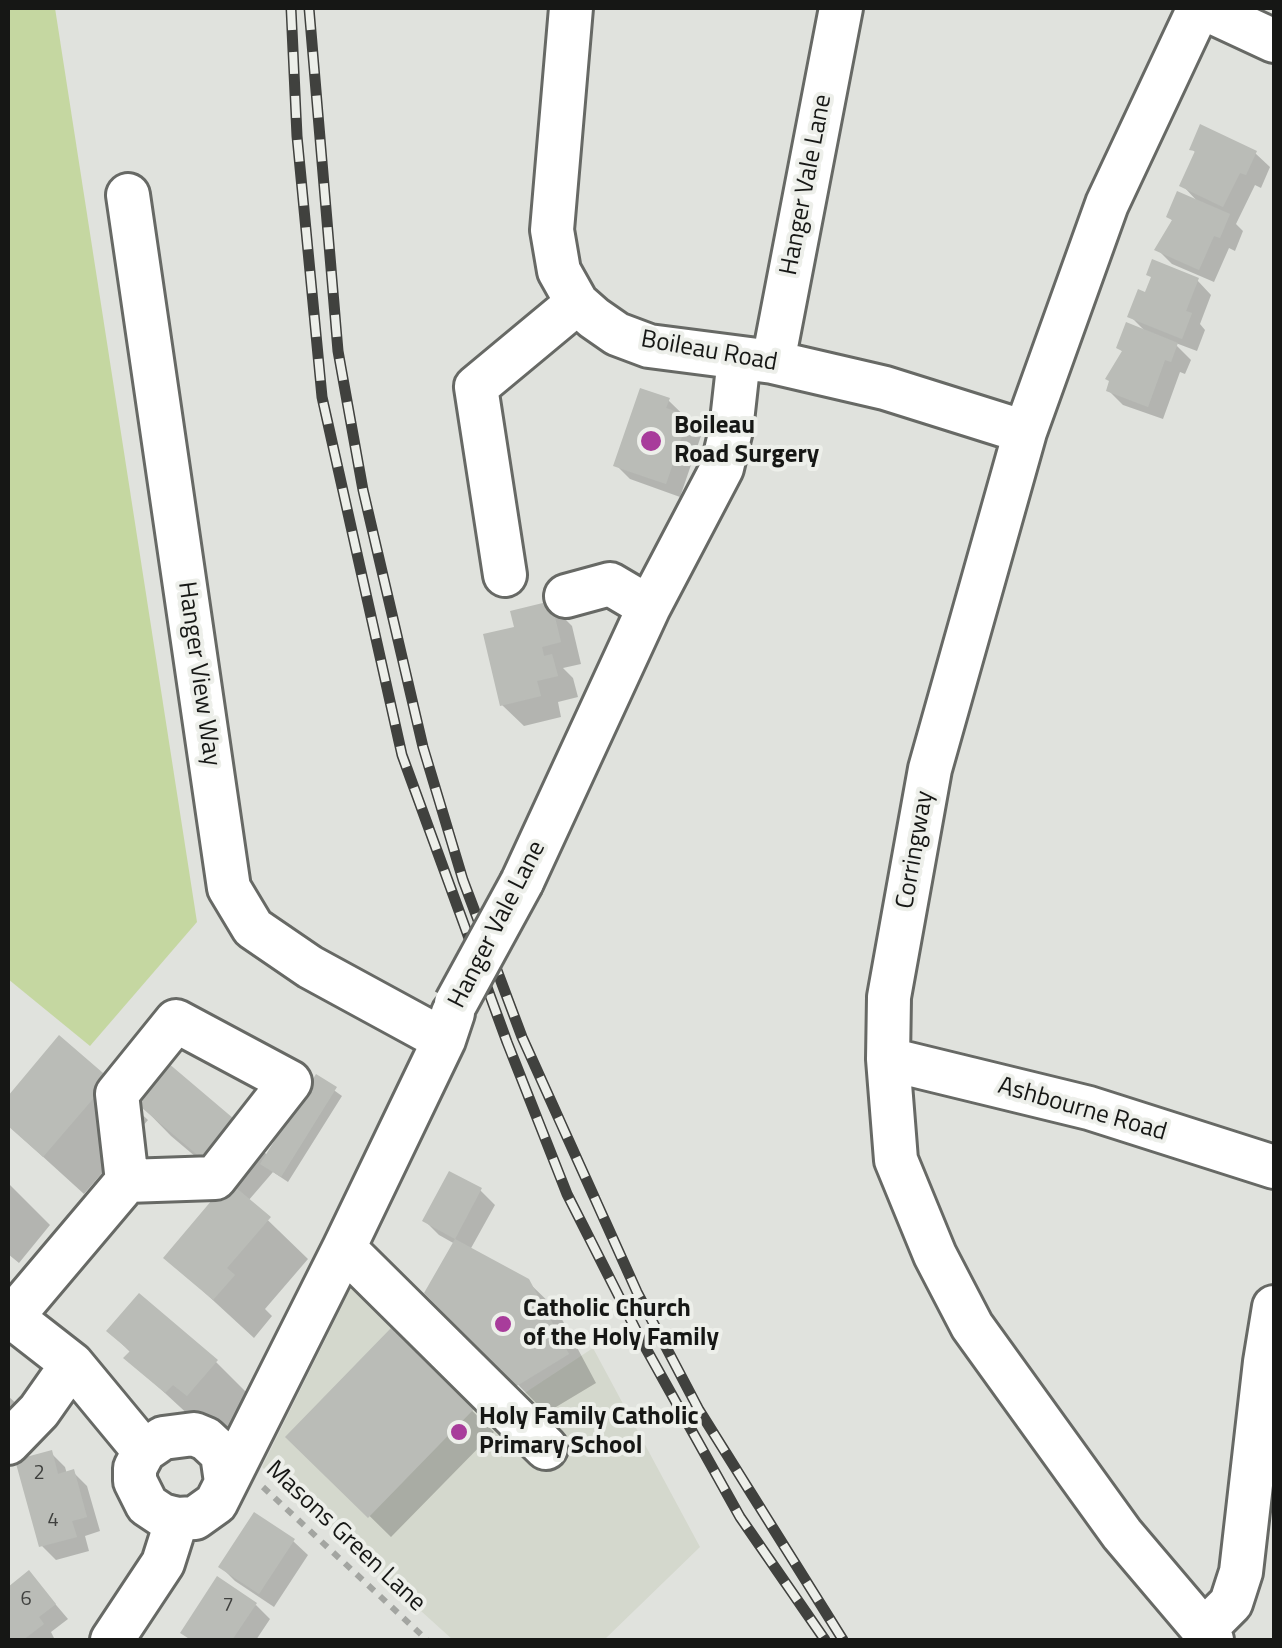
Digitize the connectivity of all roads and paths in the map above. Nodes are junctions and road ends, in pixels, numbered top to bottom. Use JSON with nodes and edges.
{"nodes":[{"id":1,"x":571,"y":8,"type":"edge"},
{"id":2,"x":841,"y":8,"type":"edge"},
{"id":3,"x":1201,"y":8,"type":"edge"},
{"id":4,"x":1274,"y":41,"type":"edge"},
{"id":5,"x":128,"y":195,"type":"dead end"},
{"id":6,"x":578,"y":303,"type":"junction"},
{"id":7,"x":756,"y":360,"type":"junction"},
{"id":8,"x":1024,"y":432,"type":"junction"},
{"id":9,"x":505,"y":575,"type":"dead end"},
{"id":10,"x":566,"y":596,"type":"dead end"},
{"id":11,"x":649,"y":607,"type":"junction"},
{"id":12,"x":450,"y":1022,"type":"junction"},
{"id":13,"x":888,"y":1059,"type":"junction"},
{"id":14,"x":1274,"y":1167,"type":"edge"},
{"id":15,"x":128,"y":1181,"type":"dead end"},
{"id":16,"x":344,"y":1248,"type":"junction"},
{"id":17,"x":1274,"y":1307,"type":"edge"},
{"id":18,"x":10,"y":1315,"type":"edge"},
{"id":19,"x":72,"y":1364,"type":"junction"},
{"id":20,"x":8,"y":1443,"type":"edge"},
{"id":21,"x":546,"y":1448,"type":"dead end"},
{"id":22,"x":144,"y":1451,"type":"junction"},
{"id":23,"x":229,"y":1467,"type":"junction"},
{"id":24,"x":177,"y":1519,"type":"junction"},
{"id":25,"x":1207,"y":1636,"type":"edge"},
{"id":26,"x":112,"y":1640,"type":"edge"},
{"id":27,"x":428,"y":1640,"type":"edge"}],
"edges":[{"from":1,"to":6,"type":"street","name":"Boileau Road"},
{"from":2,"to":7,"type":"street","name":"Hanger Vale Lane"},
{"from":3,"to":4,"type":"street"},
{"from":3,"to":8,"type":"street","name":"Corringway"},
{"from":5,"to":12,"type":"street","name":"Hanger View Way"},
{"from":6,"to":7,"type":"street","name":"Boileau Road"},
{"from":6,"to":9,"type":"street"},
{"from":7,"to":8,"type":"street","name":"Boileau Road"},
{"from":7,"to":11,"type":"street","name":"Hanger Vale Lane"},
{"from":8,"to":13,"type":"street","name":"Corringway"},
{"from":10,"to":11,"type":"street"},
{"from":11,"to":12,"type":"street","name":"Hanger Vale Lane","bridge":true},
{"from":12,"to":16,"type":"street","name":"Hanger Vale Lane"},
{"from":13,"to":14,"type":"street","name":"Ashbourne Road"},
{"from":13,"to":25,"type":"street","name":"Corringway"},
{"from":15,"to":18,"type":"street"},
{"from":16,"to":21,"type":"street"},
{"from":16,"to":23,"type":"street","name":"Hanger Vale Lane"},
{"from":17,"to":25,"type":"street"},
{"from":18,"to":19,"type":"street"},
{"from":19,"to":20,"type":"street"},
{"from":19,"to":22,"type":"street"},
{"from":22,"to":23,"type":"street"},
{"from":22,"to":24,"type":"street"},
{"from":23,"to":24,"type":"street"},
{"from":23,"to":27,"type":"path","name":"Masons Green Lane"},
{"from":24,"to":26,"type":"street"}]}
